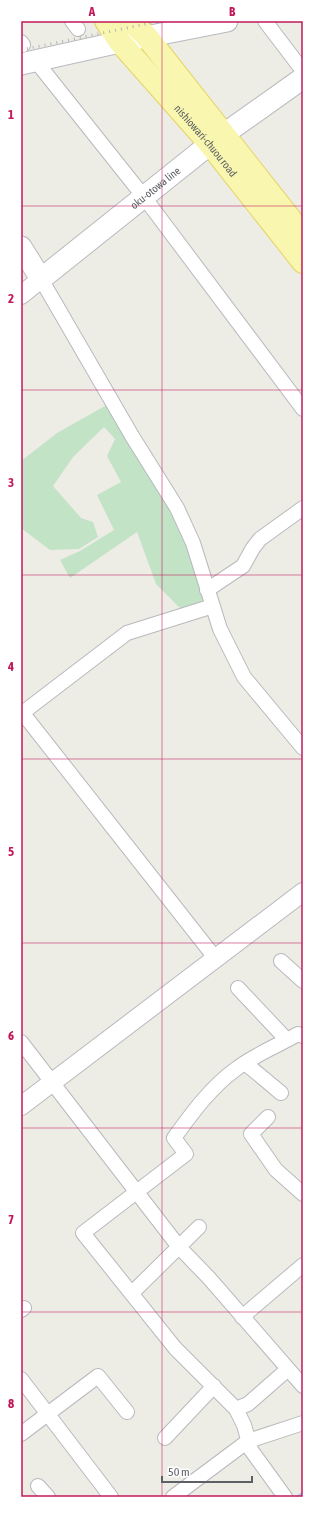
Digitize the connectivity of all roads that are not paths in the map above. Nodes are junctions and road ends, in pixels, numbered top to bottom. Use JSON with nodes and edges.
{"nodes":[{"id":1,"x":106,"y":21,"type":"edge"},
{"id":2,"x":131,"y":21,"type":"edge"},
{"id":3,"x":227,"y":21,"type":"edge"},
{"id":4,"x":265,"y":21,"type":"edge"},
{"id":5,"x":148,"y":37,"type":"junction"},
{"id":6,"x":120,"y":42,"type":"junction"},
{"id":7,"x":25,"y":53,"type":"edge"},
{"id":8,"x":303,"y":71,"type":"edge"},
{"id":9,"x":303,"y":78,"type":"edge"},
{"id":10,"x":217,"y":139,"type":"junction"},
{"id":11,"x":144,"y":197,"type":"junction"},
{"id":12,"x":303,"y":234,"type":"edge"},
{"id":13,"x":21,"y":247,"type":"edge"},
{"id":14,"x":303,"y":262,"type":"edge"},
{"id":15,"x":41,"y":279,"type":"junction"},
{"id":16,"x":21,"y":295,"type":"edge"},
{"id":17,"x":303,"y":409,"type":"edge"},
{"id":18,"x":303,"y":508,"type":"edge"},
{"id":19,"x":207,"y":590,"type":"junction"},
{"id":20,"x":212,"y":606,"type":"junction"},
{"id":21,"x":21,"y":713,"type":"edge"},
{"id":22,"x":303,"y":748,"type":"edge"},
{"id":23,"x":303,"y":892,"type":"edge"},
{"id":24,"x":216,"y":959,"type":"junction"},
{"id":25,"x":281,"y":961,"type":"dead end"},
{"id":26,"x":303,"y":981,"type":"edge"},
{"id":27,"x":238,"y":988,"type":"dead end"},
{"id":28,"x":303,"y":1036,"type":"edge"},
{"id":29,"x":287,"y":1040,"type":"junction"},
{"id":30,"x":21,"y":1042,"type":"edge"},
{"id":31,"x":245,"y":1063,"type":"junction"},
{"id":32,"x":52,"y":1082,"type":"junction"},
{"id":33,"x":281,"y":1093,"type":"dead end"},
{"id":34,"x":21,"y":1106,"type":"edge"},
{"id":35,"x":268,"y":1117,"type":"dead end"},
{"id":36,"x":136,"y":1193,"type":"junction"},
{"id":37,"x":303,"y":1194,"type":"edge"},
{"id":38,"x":200,"y":1227,"type":"dead end"},
{"id":39,"x":179,"y":1247,"type":"junction"},
{"id":40,"x":303,"y":1265,"type":"edge"},
{"id":41,"x":132,"y":1293,"type":"junction"},
{"id":42,"x":242,"y":1317,"type":"junction"},
{"id":43,"x":288,"y":1369,"type":"junction"},
{"id":44,"x":21,"y":1379,"type":"edge"},
{"id":45,"x":214,"y":1386,"type":"junction"},
{"id":46,"x":303,"y":1386,"type":"edge"},
{"id":47,"x":236,"y":1409,"type":"junction"},
{"id":48,"x":127,"y":1412,"type":"dead end"},
{"id":49,"x":48,"y":1414,"type":"junction"},
{"id":50,"x":303,"y":1424,"type":"edge"},
{"id":51,"x":21,"y":1434,"type":"edge"},
{"id":52,"x":166,"y":1438,"type":"dead end"},
{"id":53,"x":248,"y":1442,"type":"junction"},
{"id":54,"x":38,"y":1486,"type":"dead end"},
{"id":55,"x":175,"y":1496,"type":"edge"},
{"id":56,"x":48,"y":1497,"type":"edge"},
{"id":57,"x":111,"y":1497,"type":"edge"},
{"id":58,"x":285,"y":1497,"type":"edge"}],
"edges":[{"from":1,"to":6,"type":"main road","name":"nishiowari-chuou road"},
{"from":2,"to":5,"type":"main road","name":"nishiowari-chuou road"},
{"from":3,"to":5,"type":"main road"},
{"from":4,"to":8,"type":"street"},
{"from":5,"to":6,"type":"main road"},
{"from":5,"to":10,"type":"main road","name":"nishiowari-chuou road"},
{"from":6,"to":7,"type":"main road"},
{"from":6,"to":10,"type":"main road","name":"nishiowari-chuou road"},
{"from":7,"to":11,"type":"street"},
{"from":9,"to":10,"type":"main road","name":"oku-otowa line"},
{"from":10,"to":11,"type":"main road","name":"oku-otowa line"},
{"from":10,"to":12,"type":"main road","name":"nishiowari-chuou road"},
{"from":10,"to":14,"type":"main road","name":"nishiowari-chuou road"},
{"from":11,"to":15,"type":"main road","name":"oku-otowa line"},
{"from":11,"to":17,"type":"street"},
{"from":13,"to":15,"type":"main road"},
{"from":15,"to":16,"type":"street"},
{"from":15,"to":19,"type":"street"},
{"from":18,"to":19,"type":"street"},
{"from":19,"to":20,"type":"street"},
{"from":20,"to":21,"type":"street"},
{"from":20,"to":22,"type":"street"},
{"from":21,"to":24,"type":"street"},
{"from":23,"to":24,"type":"street"},
{"from":24,"to":32,"type":"street"},
{"from":25,"to":26,"type":"street"},
{"from":27,"to":29,"type":"street"},
{"from":28,"to":29,"type":"street"},
{"from":29,"to":31,"type":"street"},
{"from":30,"to":32,"type":"street"},
{"from":31,"to":33,"type":"street"},
{"from":31,"to":36,"type":"street"},
{"from":32,"to":34,"type":"street"},
{"from":32,"to":36,"type":"street"},
{"from":35,"to":37,"type":"street"},
{"from":36,"to":39,"type":"street"},
{"from":36,"to":41,"type":"street"},
{"from":38,"to":39,"type":"street"},
{"from":39,"to":41,"type":"street"},
{"from":39,"to":42,"type":"street"},
{"from":40,"to":42,"type":"street"},
{"from":41,"to":45,"type":"street"},
{"from":42,"to":43,"type":"street"},
{"from":43,"to":46,"type":"street"},
{"from":43,"to":47,"type":"street"},
{"from":44,"to":49,"type":"street"},
{"from":45,"to":47,"type":"street"},
{"from":45,"to":52,"type":"street"},
{"from":47,"to":53,"type":"street"},
{"from":48,"to":49,"type":"street"},
{"from":49,"to":51,"type":"street"},
{"from":49,"to":57,"type":"street"},
{"from":50,"to":53,"type":"street"},
{"from":53,"to":55,"type":"street"},
{"from":53,"to":58,"type":"street"},
{"from":54,"to":56,"type":"street"}]}
